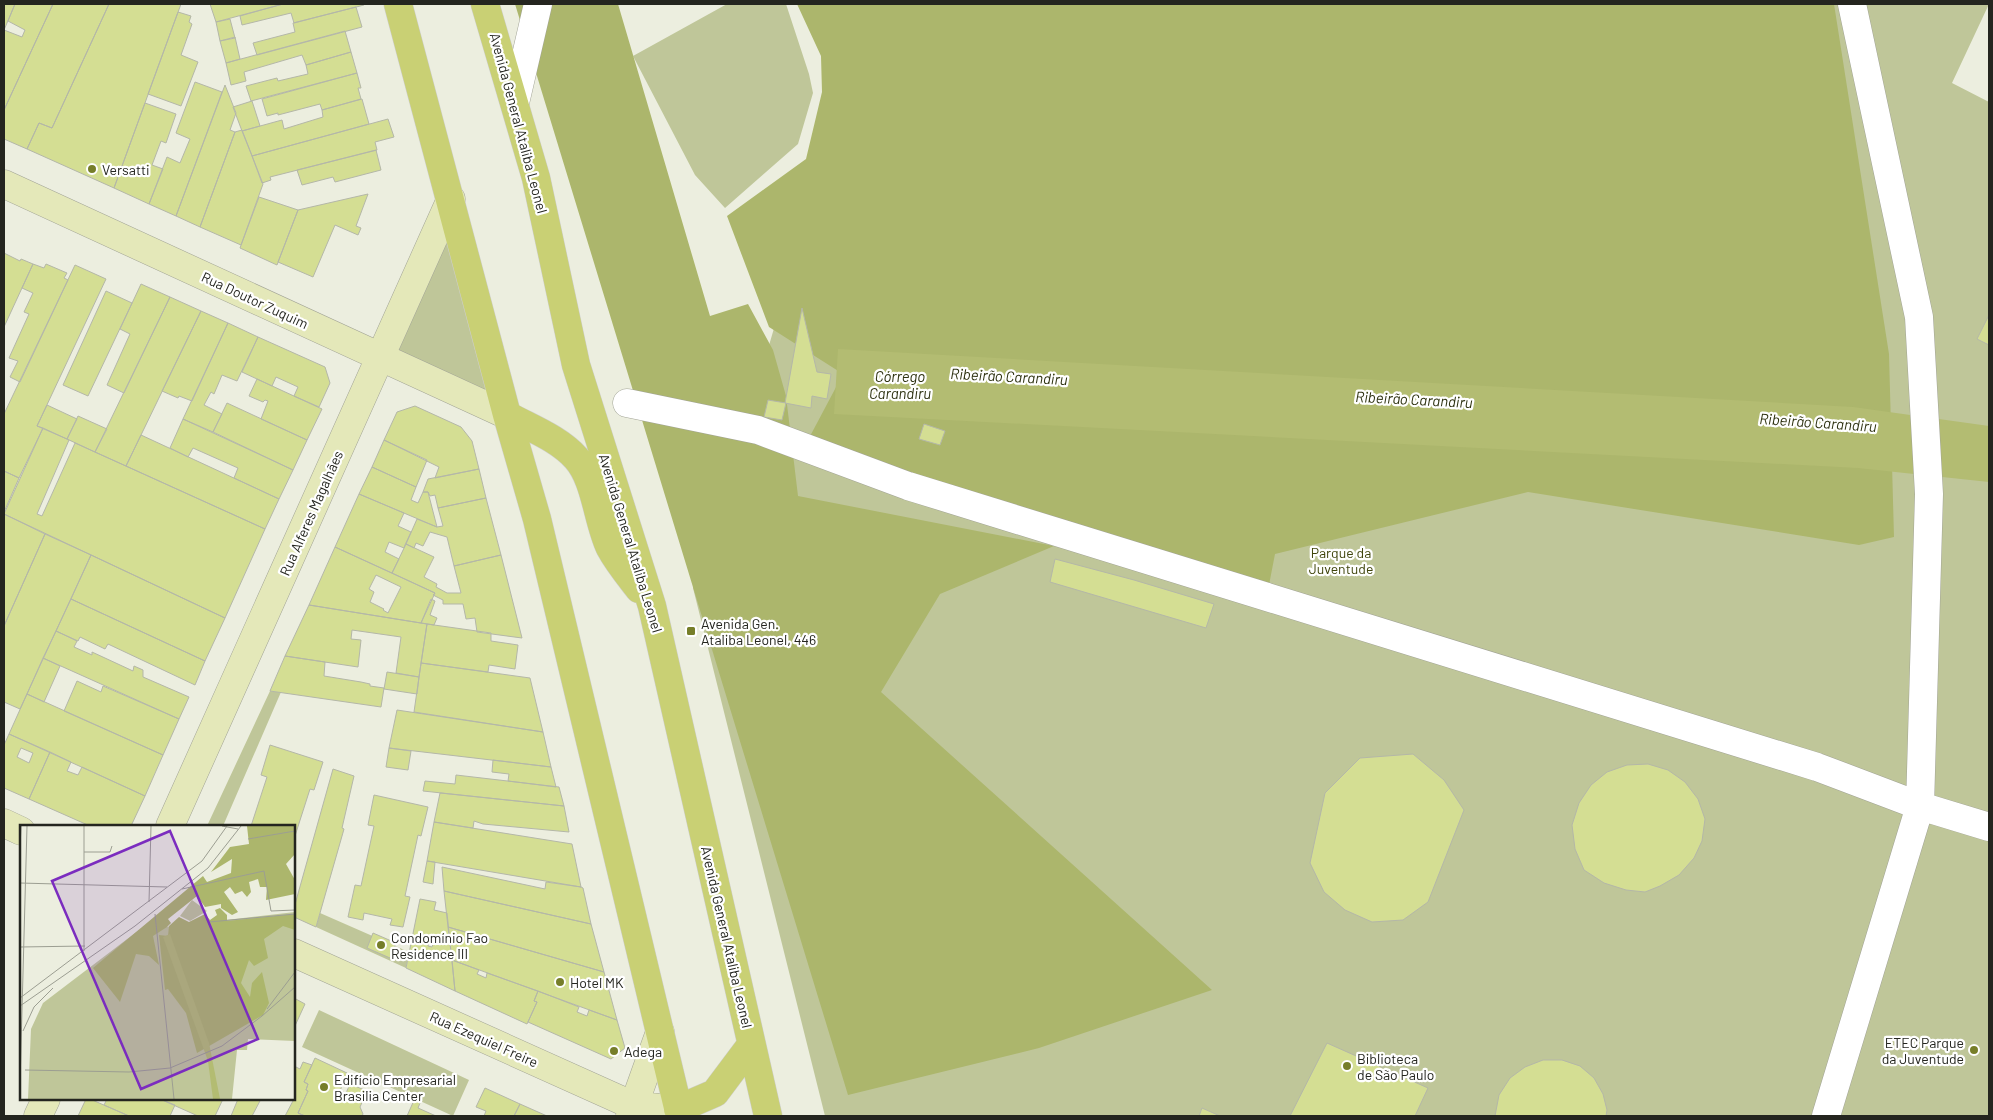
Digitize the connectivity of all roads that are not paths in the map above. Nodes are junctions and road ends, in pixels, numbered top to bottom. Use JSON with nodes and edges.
{"nodes":[{"id":1,"x":398,"y":4,"type":"edge"},
{"id":2,"x":485,"y":4,"type":"edge"},
{"id":3,"x":538,"y":4,"type":"edge"},
{"id":4,"x":1852,"y":4,"type":"edge"},
{"id":5,"x":514,"y":103,"type":"junction"},
{"id":6,"x":4,"y":184,"type":"edge"},
{"id":7,"x":450,"y":199,"type":"junction"},
{"id":8,"x":381,"y":358,"type":"junction"},
{"id":9,"x":626,"y":403,"type":"dead end"},
{"id":10,"x":507,"y":415,"type":"junction"},
{"id":11,"x":652,"y":606,"type":"junction"},
{"id":12,"x":1920,"y":806,"type":"junction"},
{"id":13,"x":4,"y":823,"type":"edge"},
{"id":14,"x":170,"y":825,"type":"edge"},
{"id":15,"x":1989,"y":827,"type":"edge"},
{"id":16,"x":20,"y":831,"type":"edge"},
{"id":17,"x":295,"y":953,"type":"edge"},
{"id":18,"x":660,"y":1032,"type":"junction"},
{"id":19,"x":751,"y":1045,"type":"junction"},
{"id":20,"x":46,"y":1100,"type":"edge"},
{"id":21,"x":632,"y":1111,"type":"edge"},
{"id":22,"x":679,"y":1113,"type":"edge"},
{"id":23,"x":38,"y":1116,"type":"edge"},
{"id":24,"x":768,"y":1116,"type":"edge"},
{"id":25,"x":1826,"y":1116,"type":"edge"}],
"edges":[{"from":1,"to":7,"type":"main road"},
{"from":2,"to":5,"type":"main road","name":"Avenida General Ataliba Leonel"},
{"from":3,"to":5,"type":"street"},
{"from":4,"to":12,"type":"street"},
{"from":5,"to":11,"type":"main road","name":"Avenida General Ataliba Leonel"},
{"from":6,"to":8,"type":"street","name":"Rua Doutor Zuquim"},
{"from":7,"to":8,"type":"street","name":"Rua Alferes Magalhães"},
{"from":7,"to":10,"type":"main road"},
{"from":8,"to":10,"type":"street","name":"Rua Doutor Zuquim"},
{"from":8,"to":14,"type":"street","name":"Rua Alferes Magalhães"},
{"from":9,"to":12,"type":"street"},
{"from":10,"to":11,"type":"main road"},
{"from":10,"to":18,"type":"main road"},
{"from":11,"to":19,"type":"main road","name":"Avenida General Ataliba Leonel"},
{"from":12,"to":15,"type":"street"},
{"from":12,"to":25,"type":"street"},
{"from":13,"to":16,"type":"street"},
{"from":17,"to":21,"type":"street","name":"Rua Ezequiel Freire"},
{"from":18,"to":21,"type":"street"},
{"from":18,"to":22,"type":"main road"},
{"from":19,"to":22,"type":"main road"},
{"from":19,"to":24,"type":"main road","name":"Avenida General Ataliba Leonel"},
{"from":20,"to":23,"type":"street"},
{"from":21,"to":22,"type":"street","name":"Rua Ezequiel Freire"}]}
